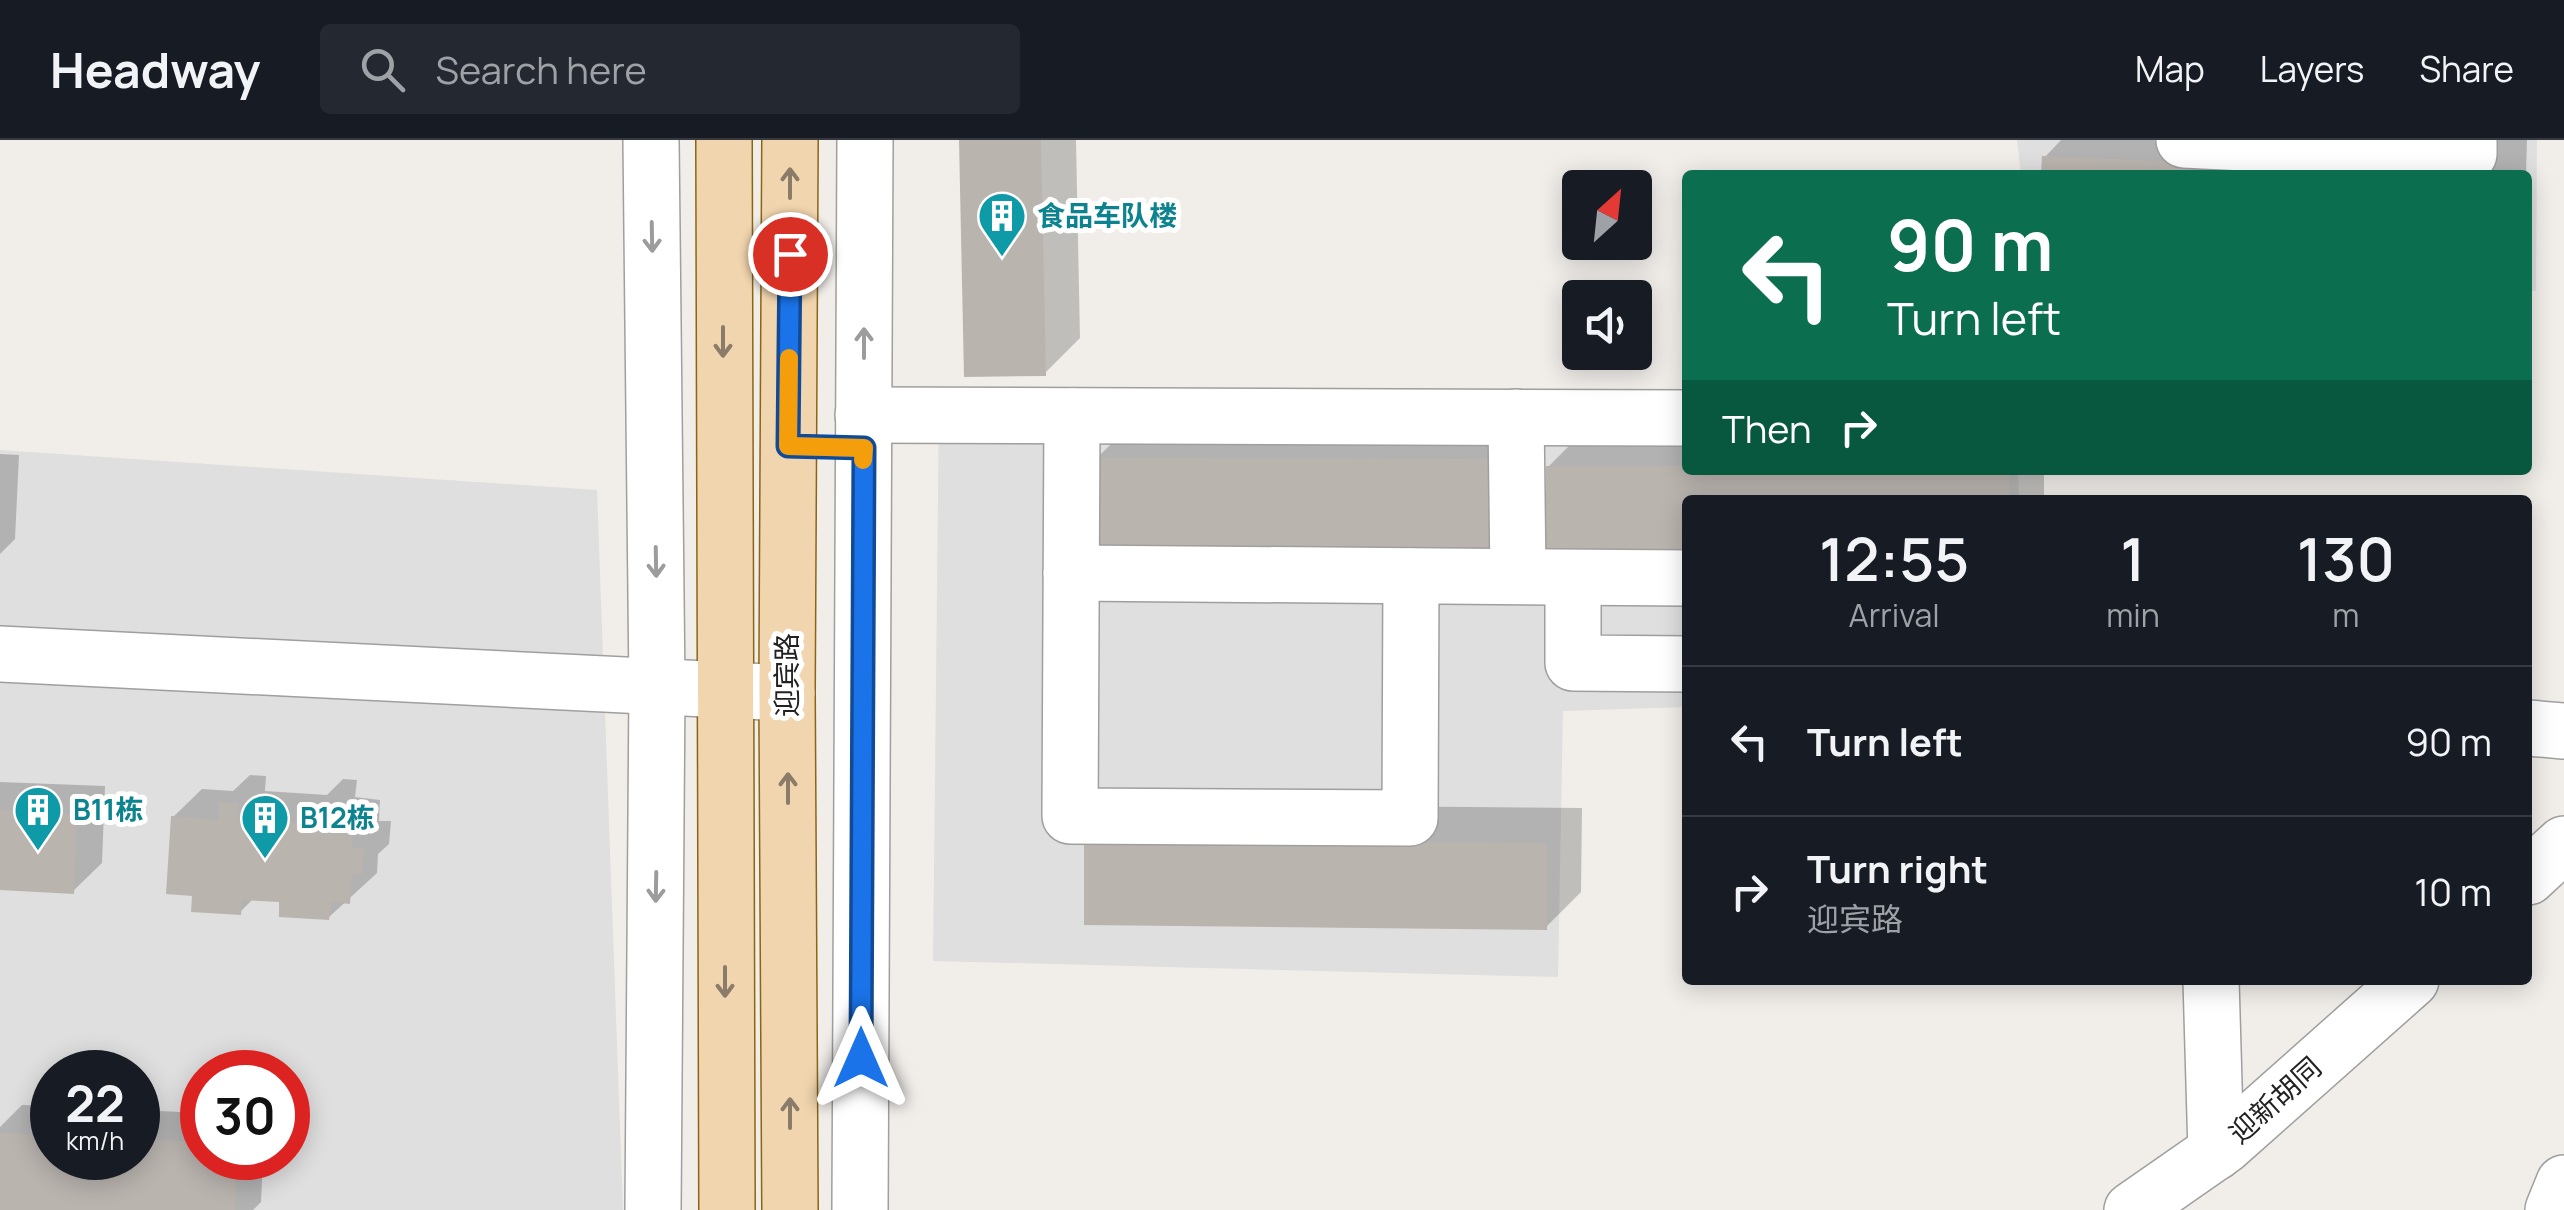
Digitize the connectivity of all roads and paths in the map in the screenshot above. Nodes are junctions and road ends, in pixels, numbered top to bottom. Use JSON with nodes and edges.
{"nodes":[{"id":1,"x":651,"y":140,"type":"edge"},
{"id":2,"x":724,"y":140,"type":"edge"},
{"id":3,"x":790,"y":140,"type":"edge"},
{"id":4,"x":864,"y":140,"type":"edge"},
{"id":5,"x":2184,"y":140,"type":"edge"},
{"id":6,"x":2469,"y":140,"type":"edge"},
{"id":7,"x":1072,"y":416,"type":"junction"},
{"id":8,"x":1516,"y":417,"type":"junction"},
{"id":9,"x":1682,"y":418,"type":"edge"},
{"id":10,"x":863,"y":431,"type":"junction"},
{"id":11,"x":788,"y":446,"type":"junction"},
{"id":12,"x":1071,"y":573,"type":"junction"},
{"id":13,"x":1411,"y":576,"type":"junction"},
{"id":14,"x":1518,"y":576,"type":"junction"},
{"id":15,"x":1574,"y":578,"type":"junction"},
{"id":16,"x":1682,"y":578,"type":"edge"},
{"id":17,"x":0,"y":654,"type":"edge"},
{"id":18,"x":1682,"y":664,"type":"edge"},
{"id":19,"x":658,"y":687,"type":"junction"},
{"id":20,"x":723,"y":690,"type":"junction"},
{"id":21,"x":787,"y":693,"type":"junction"},
{"id":22,"x":2532,"y":728,"type":"edge"},
{"id":23,"x":2564,"y":731,"type":"edge"},
{"id":24,"x":2564,"y":844,"type":"edge"},
{"id":25,"x":2532,"y":873,"type":"edge"},
{"id":26,"x":2211,"y":985,"type":"edge"},
{"id":27,"x":2405,"y":985,"type":"edge"},
{"id":28,"x":2216,"y":1152,"type":"junction"},
{"id":29,"x":2564,"y":1183,"type":"edge"},
{"id":30,"x":653,"y":1210,"type":"edge"},
{"id":31,"x":727,"y":1210,"type":"edge"},
{"id":32,"x":790,"y":1210,"type":"edge"},
{"id":33,"x":860,"y":1210,"type":"edge"},
{"id":34,"x":2132,"y":1210,"type":"edge"},
{"id":35,"x":2553,"y":1210,"type":"edge"}],
"edges":[{"from":1,"to":19,"type":"street","one_way":true},
{"from":2,"to":20,"type":"main road","one_way":true},
{"from":11,"to":3,"type":"main road","name":"迎宾路","one_way":true},
{"from":10,"to":4,"type":"street","one_way":true},
{"from":5,"to":6,"type":"street"},
{"from":7,"to":8,"type":"street"},
{"from":7,"to":10,"type":"street"},
{"from":7,"to":12,"type":"street"},
{"from":8,"to":9,"type":"street"},
{"from":8,"to":14,"type":"street"},
{"from":10,"to":11,"type":"street"},
{"from":10,"to":33,"type":"street"},
{"from":11,"to":21,"type":"main road","name":"迎宾路"},
{"from":12,"to":13,"type":"street"},
{"from":12,"to":13,"type":"street"},
{"from":13,"to":14,"type":"street"},
{"from":14,"to":15,"type":"street"},
{"from":15,"to":16,"type":"street"},
{"from":15,"to":18,"type":"street"},
{"from":17,"to":19,"type":"street"},
{"from":19,"to":20,"type":"street"},
{"from":19,"to":30,"type":"street","one_way":true},
{"from":20,"to":21,"type":"street"},
{"from":20,"to":31,"type":"main road","one_way":true},
{"from":32,"to":21,"type":"main road","name":"迎宾路","one_way":true},
{"from":22,"to":23,"type":"street"},
{"from":24,"to":25,"type":"street"},
{"from":26,"to":28,"type":"street"},
{"from":27,"to":28,"type":"street","name":"迎新胡同"},
{"from":28,"to":34,"type":"street","name":"迎新胡同"},
{"from":29,"to":35,"type":"street"}]}
